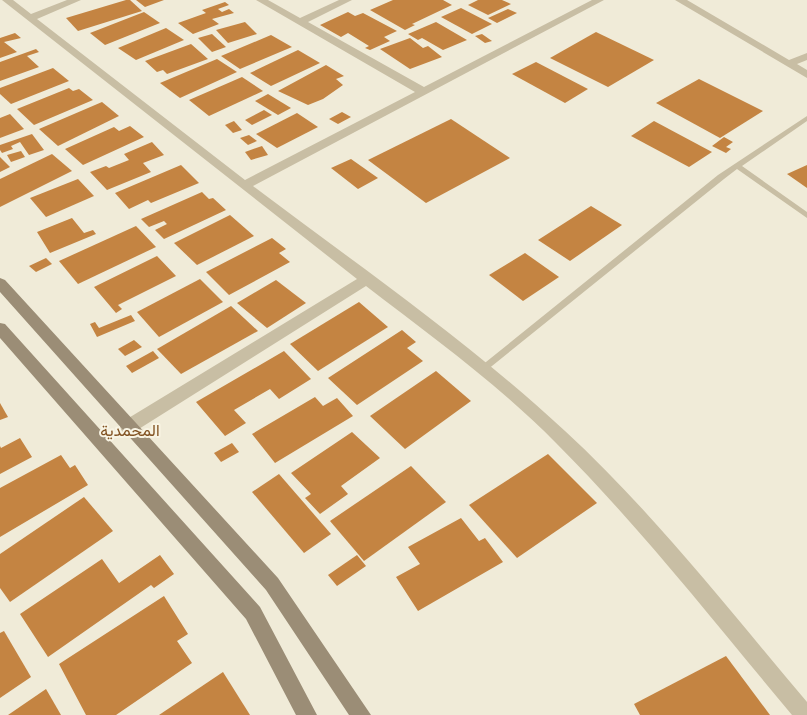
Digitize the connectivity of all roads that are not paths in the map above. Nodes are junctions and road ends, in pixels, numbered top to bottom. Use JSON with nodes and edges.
{"nodes":[{"id":1,"x":7,"y":0,"type":"edge"},
{"id":2,"x":76,"y":0,"type":"edge"},
{"id":3,"x":261,"y":0,"type":"edge"},
{"id":4,"x":347,"y":0,"type":"edge"},
{"id":5,"x":599,"y":0,"type":"edge"},
{"id":6,"x":680,"y":0,"type":"edge"},
{"id":7,"x":31,"y":18,"type":"junction"},
{"id":8,"x":300,"y":22,"type":"junction"},
{"id":9,"x":807,"y":56,"type":"edge"},
{"id":10,"x":789,"y":64,"type":"junction"},
{"id":11,"x":807,"y":75,"type":"edge"},
{"id":12,"x":424,"y":92,"type":"junction"},
{"id":13,"x":807,"y":118,"type":"edge"},
{"id":14,"x":737,"y":166,"type":"junction"},
{"id":15,"x":244,"y":186,"type":"junction"},
{"id":16,"x":807,"y":216,"type":"edge"},
{"id":17,"x":367,"y":279,"type":"junction"},
{"id":18,"x":0,"y":284,"type":"edge"},
{"id":19,"x":0,"y":328,"type":"edge"},
{"id":20,"x":484,"y":368,"type":"junction"},
{"id":21,"x":128,"y":427,"type":"junction"},
{"id":22,"x":307,"y":715,"type":"edge"},
{"id":23,"x":361,"y":715,"type":"edge"},
{"id":24,"x":804,"y":715,"type":"edge"}],
"edges":[{"from":1,"to":7,"type":"street"},
{"from":2,"to":7,"type":"street"},
{"from":3,"to":8,"type":"street"},
{"from":4,"to":8,"type":"street"},
{"from":5,"to":12,"type":"street"},
{"from":6,"to":10,"type":"street"},
{"from":7,"to":15,"type":"street"},
{"from":8,"to":12,"type":"street"},
{"from":9,"to":10,"type":"street"},
{"from":10,"to":11,"type":"street"},
{"from":12,"to":15,"type":"street"},
{"from":13,"to":14,"type":"lane"},
{"from":14,"to":16,"type":"lane"},
{"from":14,"to":20,"type":"lane"},
{"from":15,"to":17,"type":"street"},
{"from":17,"to":20,"type":"street"},
{"from":17,"to":21,"type":"street"},
{"from":18,"to":21,"type":"street"},
{"from":19,"to":22,"type":"street"},
{"from":20,"to":24,"type":"street"},
{"from":21,"to":23,"type":"street"}]}
